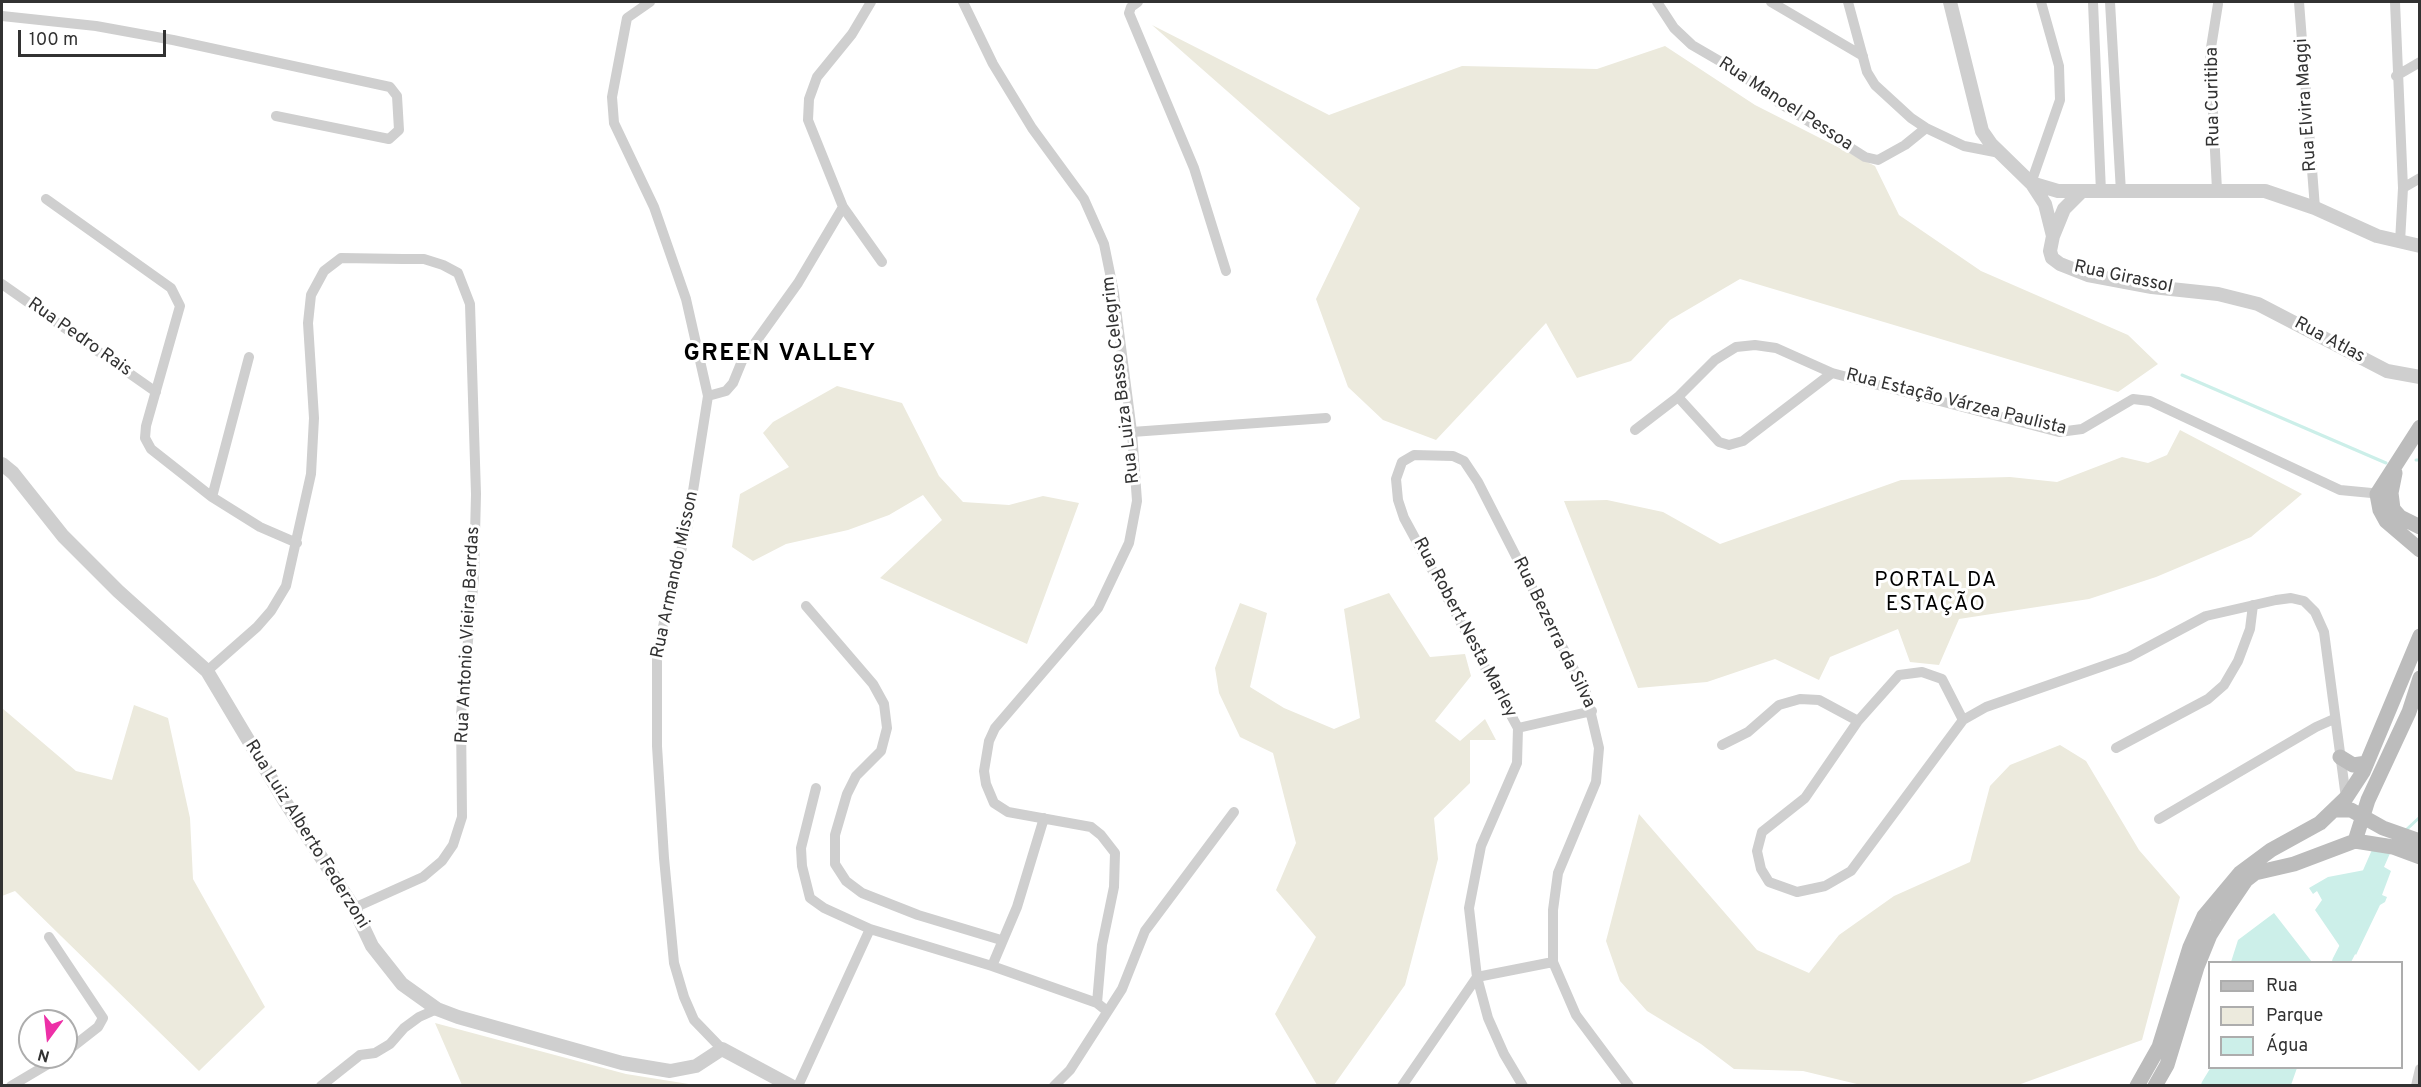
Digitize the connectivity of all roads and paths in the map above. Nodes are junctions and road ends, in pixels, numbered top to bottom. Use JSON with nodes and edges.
{"nodes":[{"id":1,"x":650,"y":2,"type":"edge"},
{"id":2,"x":871,"y":2,"type":"edge"},
{"id":3,"x":963,"y":2,"type":"edge"},
{"id":4,"x":1657,"y":2,"type":"edge"},
{"id":5,"x":1771,"y":2,"type":"edge"},
{"id":6,"x":1848,"y":2,"type":"edge"},
{"id":7,"x":1950,"y":2,"type":"edge"},
{"id":8,"x":2041,"y":2,"type":"edge"},
{"id":9,"x":2093,"y":2,"type":"edge"},
{"id":10,"x":2110,"y":2,"type":"edge"},
{"id":11,"x":2299,"y":2,"type":"edge"},
{"id":12,"x":2395,"y":2,"type":"edge"},
{"id":13,"x":1135,"y":4,"type":"edge"},
{"id":14,"x":2218,"y":4,"type":"dead end"},
{"id":15,"x":2,"y":16,"type":"edge"},
{"id":16,"x":2111,"y":27,"type":"junction"},
{"id":17,"x":2094,"y":29,"type":"junction"},
{"id":18,"x":1863,"y":56,"type":"junction"},
{"id":19,"x":2420,"y":63,"type":"edge"},
{"id":20,"x":2396,"y":76,"type":"junction"},
{"id":21,"x":276,"y":116,"type":"dead end"},
{"id":22,"x":1926,"y":128,"type":"junction"},
{"id":23,"x":2000,"y":153,"type":"junction"},
{"id":24,"x":2420,"y":178,"type":"edge"},
{"id":25,"x":2031,"y":183,"type":"junction"},
{"id":26,"x":2403,"y":188,"type":"junction"},
{"id":27,"x":2217,"y":190,"type":"junction"},
{"id":28,"x":2081,"y":192,"type":"junction"},
{"id":29,"x":2101,"y":192,"type":"junction"},
{"id":30,"x":2121,"y":192,"type":"junction"},
{"id":31,"x":46,"y":199,"type":"dead end"},
{"id":32,"x":843,"y":207,"type":"junction"},
{"id":33,"x":2315,"y":208,"type":"junction"},
{"id":34,"x":2053,"y":236,"type":"junction"},
{"id":35,"x":2400,"y":242,"type":"junction"},
{"id":36,"x":2420,"y":246,"type":"edge"},
{"id":37,"x":882,"y":262,"type":"dead end"},
{"id":38,"x":1226,"y":271,"type":"dead end"},
{"id":39,"x":2,"y":284,"type":"edge"},
{"id":40,"x":2240,"y":299,"type":"joint"},
{"id":41,"x":249,"y":357,"type":"dead end"},
{"id":42,"x":1832,"y":373,"type":"junction"},
{"id":43,"x":2420,"y":376,"type":"edge"},
{"id":44,"x":156,"y":392,"type":"junction"},
{"id":45,"x":708,"y":396,"type":"junction"},
{"id":46,"x":1678,"y":397,"type":"junction"},
{"id":47,"x":1326,"y":418,"type":"dead end"},
{"id":48,"x":2420,"y":427,"type":"edge"},
{"id":49,"x":1635,"y":430,"type":"dead end"},
{"id":50,"x":1132,"y":432,"type":"junction"},
{"id":51,"x":1418,"y":455,"type":"joint"},
{"id":52,"x":2,"y":464,"type":"edge"},
{"id":53,"x":2384,"y":494,"type":"junction"},
{"id":54,"x":212,"y":497,"type":"junction"},
{"id":55,"x":2420,"y":527,"type":"edge"},
{"id":56,"x":297,"y":543,"type":"junction"},
{"id":57,"x":2420,"y":550,"type":"edge"},
{"id":58,"x":2253,"y":605,"type":"junction"},
{"id":59,"x":806,"y":606,"type":"dead end"},
{"id":60,"x":2420,"y":636,"type":"edge"},
{"id":61,"x":207,"y":671,"type":"junction"},
{"id":62,"x":2420,"y":678,"type":"edge"},
{"id":63,"x":1592,"y":711,"type":"junction"},
{"id":64,"x":2334,"y":719,"type":"junction"},
{"id":65,"x":1963,"y":720,"type":"junction"},
{"id":66,"x":1858,"y":721,"type":"junction"},
{"id":67,"x":1518,"y":728,"type":"junction"},
{"id":68,"x":1722,"y":745,"type":"dead end"},
{"id":69,"x":2116,"y":748,"type":"dead end"},
{"id":70,"x":2340,"y":757,"type":"junction"},
{"id":71,"x":2367,"y":763,"type":"junction"},
{"id":72,"x":816,"y":788,"type":"dead end"},
{"id":73,"x":2346,"y":798,"type":"junction"},
{"id":74,"x":2334,"y":810,"type":"junction"},
{"id":75,"x":1234,"y":812,"type":"dead end"},
{"id":76,"x":2362,"y":817,"type":"junction"},
{"id":77,"x":1044,"y":818,"type":"junction"},
{"id":78,"x":2158,"y":819,"type":"dead end"},
{"id":79,"x":2304,"y":833,"type":"junction"},
{"id":80,"x":2355,"y":841,"type":"junction"},
{"id":81,"x":2418,"y":851,"type":"edge"},
{"id":82,"x":2320,"y":852,"type":"junction"},
{"id":83,"x":354,"y":908,"type":"junction"},
{"id":84,"x":870,"y":929,"type":"junction"},
{"id":85,"x":49,"y":937,"type":"dead end"},
{"id":86,"x":1001,"y":940,"type":"junction"},
{"id":87,"x":1553,"y":962,"type":"junction"},
{"id":88,"x":992,"y":966,"type":"junction"},
{"id":89,"x":1477,"y":977,"type":"junction"},
{"id":90,"x":1098,"y":1003,"type":"junction"},
{"id":91,"x":437,"y":1009,"type":"junction"},
{"id":92,"x":1107,"y":1011,"type":"junction"},
{"id":93,"x":78,"y":1043,"type":"edge"},
{"id":94,"x":722,"y":1049,"type":"junction"},
{"id":95,"x":40,"y":1069,"type":"edge"},
{"id":96,"x":2420,"y":1069,"type":"edge"},
{"id":97,"x":11,"y":1086,"type":"edge"},
{"id":98,"x":321,"y":1086,"type":"edge"},
{"id":99,"x":791,"y":1086,"type":"edge"},
{"id":100,"x":798,"y":1086,"type":"edge"},
{"id":101,"x":1054,"y":1086,"type":"edge"},
{"id":102,"x":1402,"y":1086,"type":"edge"},
{"id":103,"x":1523,"y":1086,"type":"edge"},
{"id":104,"x":1629,"y":1086,"type":"edge"},
{"id":105,"x":2137,"y":1086,"type":"edge"},
{"id":106,"x":2155,"y":1086,"type":"edge"},
{"id":107,"x":2416,"y":1086,"type":"edge"}],
"edges":[{"from":1,"to":45,"type":"street"},
{"from":2,"to":32,"type":"street"},
{"from":3,"to":50,"type":"street","name":"Rua Luiza Basso Celegrim"},
{"from":4,"to":22,"type":"street","name":"Rua Manoel Pessoa"},
{"from":5,"to":18,"type":"street"},
{"from":6,"to":18,"type":"street"},
{"from":7,"to":23,"type":"street"},
{"from":8,"to":25,"type":"street"},
{"from":9,"to":17,"type":"street"},
{"from":10,"to":16,"type":"street"},
{"from":11,"to":33,"type":"street","name":"Rua Elvira Maggi"},
{"from":12,"to":20,"type":"street"},
{"from":13,"to":38,"type":"street"},
{"from":14,"to":27,"type":"street","name":"Rua Curitiba"},
{"from":15,"to":21,"type":"street"},
{"from":16,"to":17,"type":"street"},
{"from":16,"to":30,"type":"street"},
{"from":17,"to":29,"type":"street"},
{"from":18,"to":22,"type":"street"},
{"from":19,"to":20,"type":"street"},
{"from":20,"to":26,"type":"street"},
{"from":22,"to":23,"type":"street"},
{"from":23,"to":25,"type":"street"},
{"from":24,"to":26,"type":"street"},
{"from":25,"to":28,"type":"street"},
{"from":25,"to":34,"type":"street","name":"Rua Girassol"},
{"from":26,"to":35,"type":"street"},
{"from":27,"to":30,"type":"street"},
{"from":27,"to":33,"type":"street"},
{"from":28,"to":29,"type":"street"},
{"from":28,"to":34,"type":"street"},
{"from":29,"to":30,"type":"street"},
{"from":31,"to":44,"type":"street"},
{"from":32,"to":37,"type":"street"},
{"from":32,"to":45,"type":"street"},
{"from":33,"to":35,"type":"street"},
{"from":34,"to":40,"type":"street","name":"Rua Girassol"},
{"from":35,"to":36,"type":"street"},
{"from":39,"to":44,"type":"street","name":"Rua Pedro Rais"},
{"from":40,"to":43,"type":"street","name":"Rua Atlas"},
{"from":41,"to":54,"type":"street"},
{"from":42,"to":46,"type":"street","name":"Rua Estação Várzea Paulista"},
{"from":42,"to":46,"type":"street"},
{"from":42,"to":53,"type":"street","name":"Rua Estação Várzea Paulista"},
{"from":44,"to":54,"type":"street"},
{"from":45,"to":94,"type":"street","name":"Rua Armando Misson"},
{"from":46,"to":49,"type":"street","name":"Rua Estação Várzea Paulista"},
{"from":47,"to":50,"type":"street"},
{"from":48,"to":53,"type":"main road"},
{"from":50,"to":77,"type":"street","name":"Rua Luiza Basso Celegrim"},
{"from":51,"to":63,"type":"street","name":"Rua Bezerra da Silva"},
{"from":51,"to":67,"type":"street","name":"Rua Robert Nesta Marley"},
{"from":52,"to":61,"type":"street","name":"Rua Luiz Alberto Federzoni"},
{"from":53,"to":55,"type":"main road"},
{"from":53,"to":57,"type":"main road"},
{"from":54,"to":56,"type":"street"},
{"from":56,"to":61,"type":"street"},
{"from":56,"to":83,"type":"street","name":"Rua Antonio Vieira Barrdas"},
{"from":58,"to":64,"type":"street"},
{"from":58,"to":65,"type":"street"},
{"from":58,"to":69,"type":"street"},
{"from":59,"to":86,"type":"street"},
{"from":60,"to":71,"type":"main road"},
{"from":61,"to":83,"type":"street","name":"Rua Luiz Alberto Federzoni"},
{"from":62,"to":76,"type":"main road"},
{"from":63,"to":67,"type":"street"},
{"from":63,"to":87,"type":"street","name":"Rua Bezerra da Silva"},
{"from":64,"to":70,"type":"street"},
{"from":64,"to":78,"type":"street"},
{"from":65,"to":66,"type":"street"},
{"from":65,"to":66,"type":"street"},
{"from":66,"to":68,"type":"street"},
{"from":67,"to":89,"type":"street","name":"Rua Robert Nesta Marley"},
{"from":70,"to":71,"type":"main road"},
{"from":70,"to":73,"type":"street"},
{"from":71,"to":73,"type":"main road"},
{"from":72,"to":84,"type":"street"},
{"from":73,"to":74,"type":"main road"},
{"from":74,"to":76,"type":"main road"},
{"from":74,"to":79,"type":"main road"},
{"from":75,"to":92,"type":"street"},
{"from":76,"to":80,"type":"main road"},
{"from":76,"to":81,"type":"main road"},
{"from":77,"to":86,"type":"street"},
{"from":77,"to":90,"type":"street"},
{"from":79,"to":82,"type":"main road"},
{"from":79,"to":105,"type":"main road"},
{"from":80,"to":81,"type":"main road"},
{"from":80,"to":82,"type":"main road"},
{"from":82,"to":106,"type":"main road"},
{"from":83,"to":91,"type":"street","name":"Rua Luiz Alberto Federzoni"},
{"from":84,"to":88,"type":"street"},
{"from":84,"to":100,"type":"street"},
{"from":85,"to":93,"type":"street"},
{"from":86,"to":88,"type":"street"},
{"from":87,"to":89,"type":"street"},
{"from":87,"to":104,"type":"street","name":"Rua Bezerra da Silva"},
{"from":88,"to":90,"type":"street"},
{"from":89,"to":102,"type":"street"},
{"from":89,"to":103,"type":"street","name":"Rua Robert Nesta Marley"},
{"from":90,"to":92,"type":"street"},
{"from":91,"to":94,"type":"street","name":"Rua Luiz Alberto Federzoni"},
{"from":91,"to":98,"type":"street"},
{"from":92,"to":101,"type":"street"},
{"from":94,"to":99,"type":"street"},
{"from":95,"to":97,"type":"street"},
{"from":96,"to":107,"type":"street"}]}
